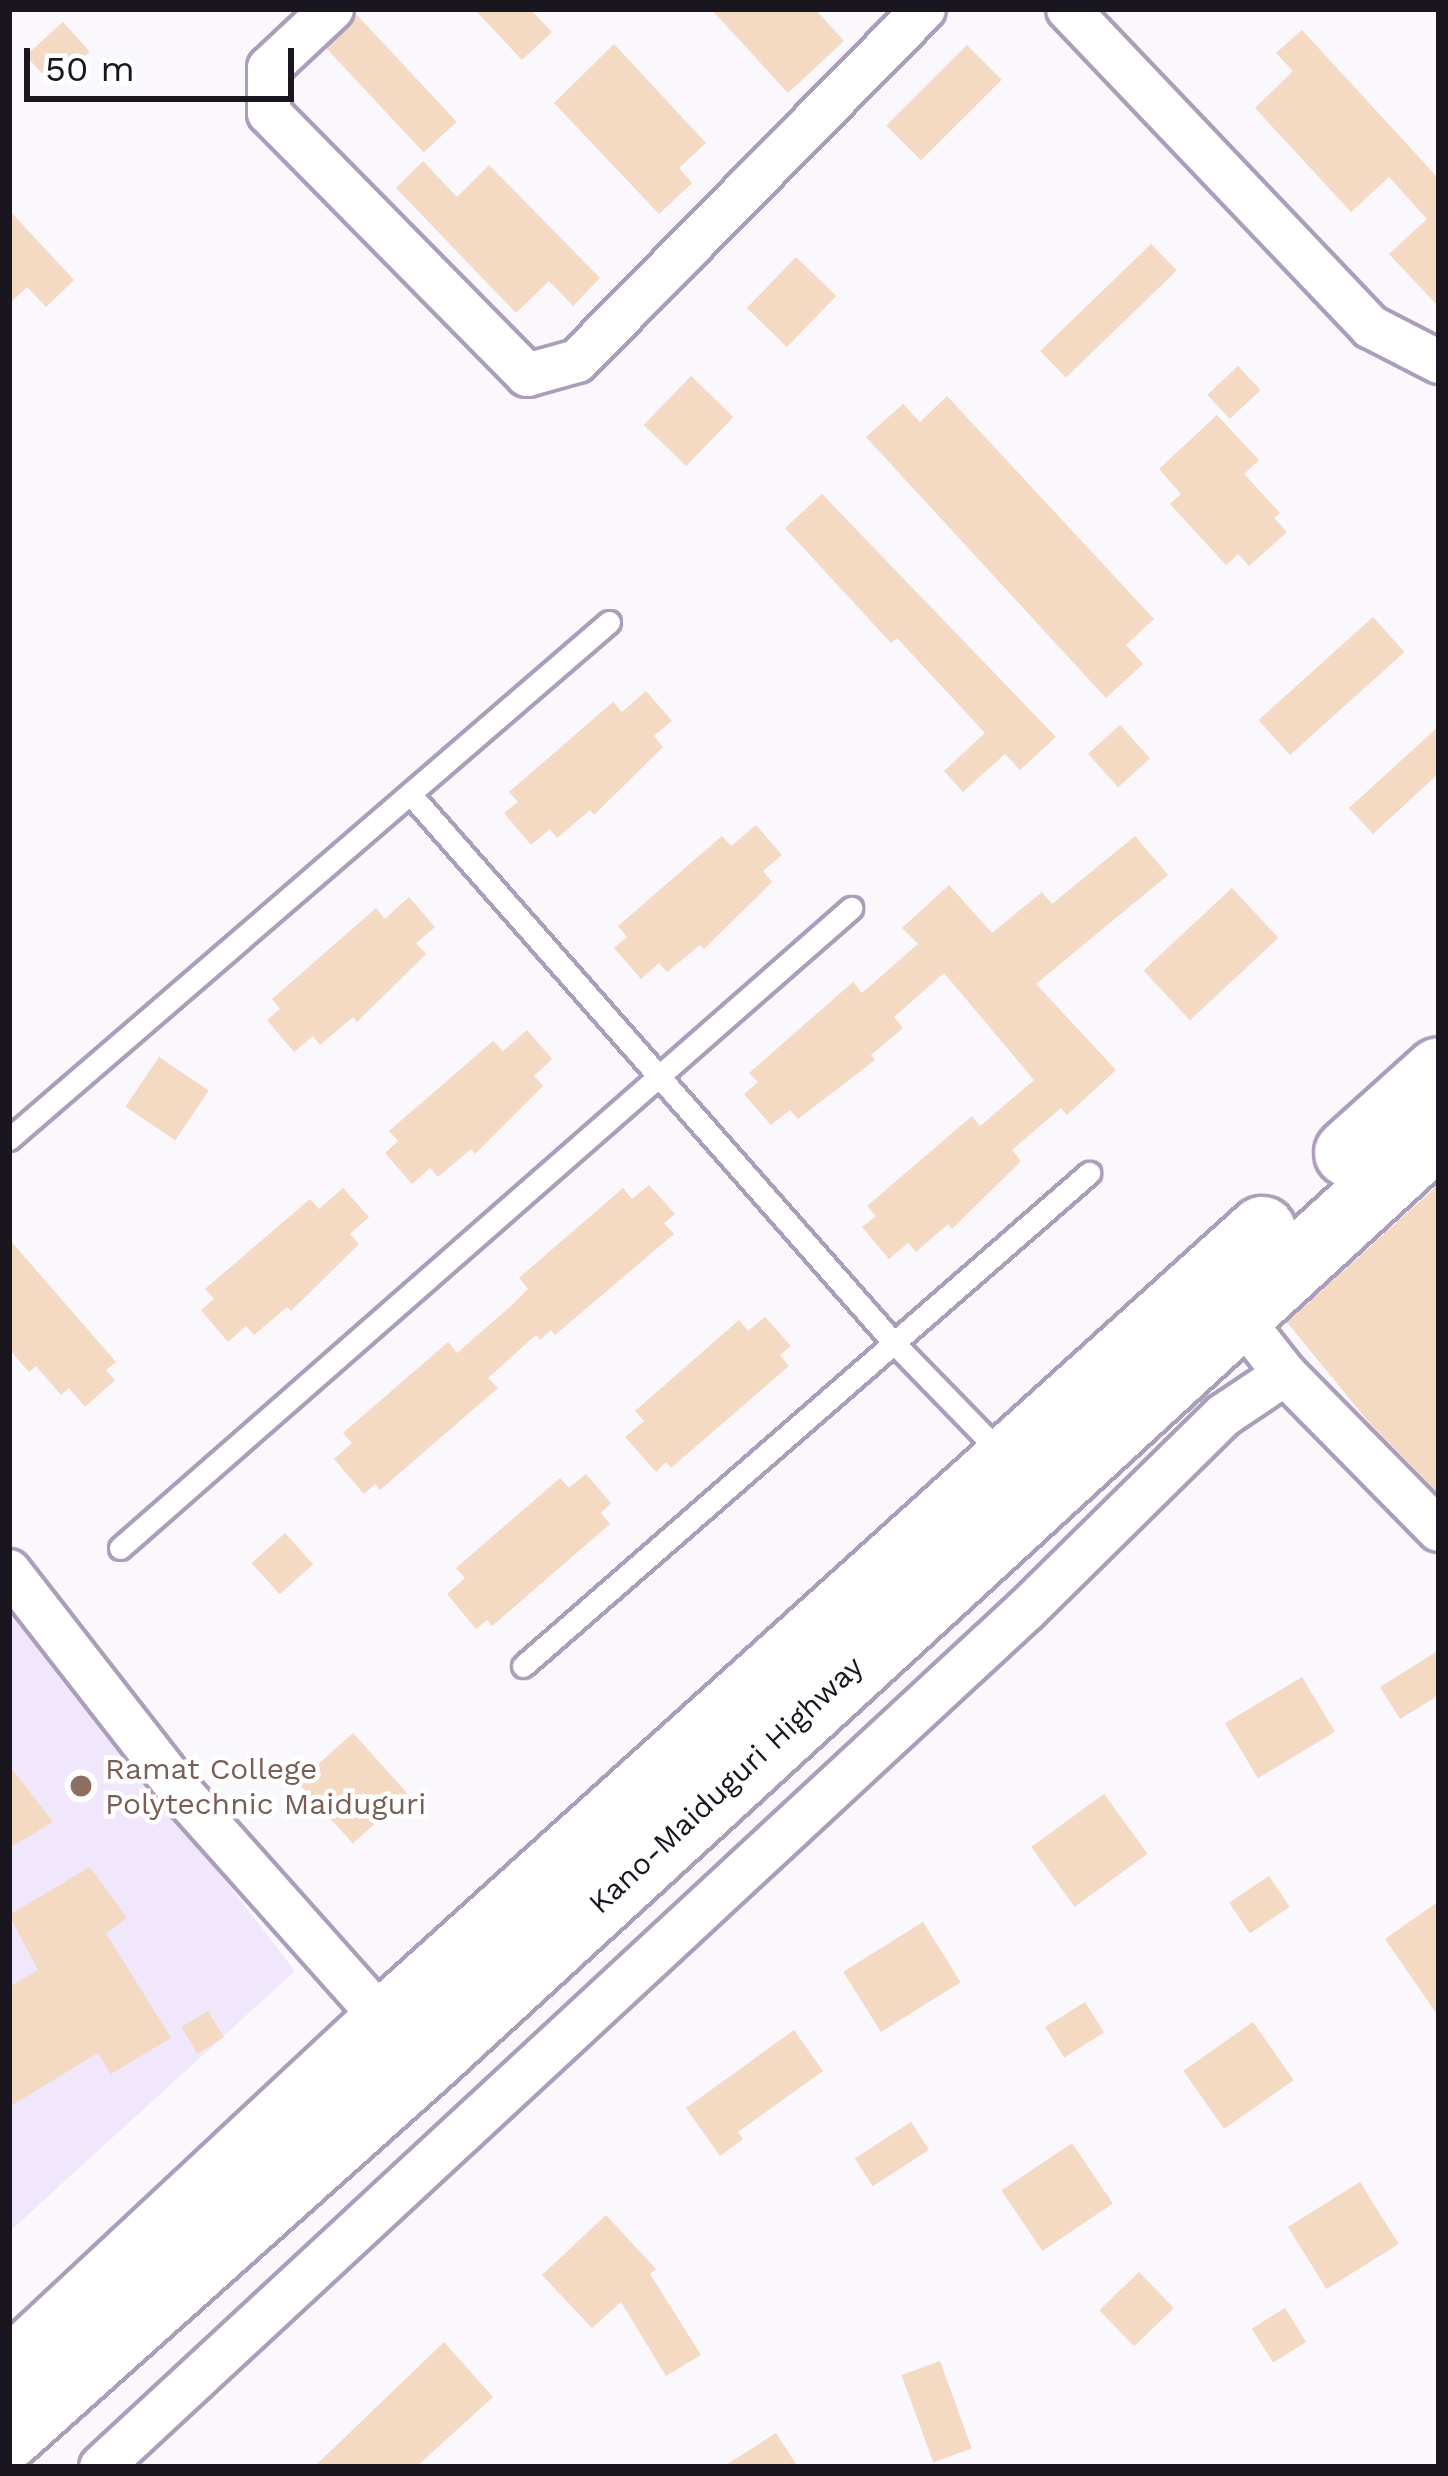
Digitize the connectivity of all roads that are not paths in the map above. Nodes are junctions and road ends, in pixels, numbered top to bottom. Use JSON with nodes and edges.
{"nodes":[{"id":1,"x":332,"y":9,"type":"edge"},
{"id":2,"x":924,"y":9,"type":"edge"},
{"id":3,"x":1068,"y":9,"type":"edge"},
{"id":4,"x":1439,"y":362,"type":"edge"},
{"id":5,"x":609,"y":622,"type":"dead end"},
{"id":6,"x":411,"y":795,"type":"junction"},
{"id":7,"x":851,"y":908,"type":"dead end"},
{"id":8,"x":1439,"y":1071,"type":"edge"},
{"id":9,"x":658,"y":1079,"type":"junction"},
{"id":10,"x":1439,"y":1132,"type":"edge"},
{"id":11,"x":9,"y":1138,"type":"edge"},
{"id":12,"x":1088,"y":1173,"type":"dead end"},
{"id":13,"x":1238,"y":1313,"type":"junction"},
{"id":14,"x":894,"y":1343,"type":"junction"},
{"id":15,"x":1285,"y":1374,"type":"junction"},
{"id":16,"x":1007,"y":1458,"type":"junction"},
{"id":17,"x":1439,"y":1530,"type":"edge"},
{"id":18,"x":120,"y":1548,"type":"dead end"},
{"id":19,"x":9,"y":1571,"type":"edge"},
{"id":20,"x":523,"y":1666,"type":"dead end"},
{"id":21,"x":405,"y":2043,"type":"junction"},
{"id":22,"x":9,"y":2373,"type":"edge"},
{"id":23,"x":9,"y":2434,"type":"edge"},
{"id":24,"x":101,"y":2467,"type":"edge"}],
"edges":[{"from":1,"to":2,"type":"street"},
{"from":3,"to":4,"type":"street"},
{"from":5,"to":6,"type":"lane"},
{"from":6,"to":9,"type":"lane"},
{"from":6,"to":11,"type":"lane"},
{"from":7,"to":9,"type":"lane"},
{"from":8,"to":16,"type":"highway","name":"Kano-Maiduguri Highway"},
{"from":9,"to":14,"type":"lane"},
{"from":9,"to":18,"type":"lane"},
{"from":10,"to":13,"type":"highway","name":"Kano-Maiduguri Highway"},
{"from":12,"to":14,"type":"lane"},
{"from":13,"to":15,"type":"street"},
{"from":13,"to":21,"type":"highway","name":"Kano-Maiduguri Highway"},
{"from":14,"to":16,"type":"lane"},
{"from":14,"to":20,"type":"lane"},
{"from":15,"to":17,"type":"street"},
{"from":15,"to":24,"type":"street"},
{"from":16,"to":21,"type":"highway","name":"Kano-Maiduguri Highway"},
{"from":19,"to":21,"type":"street"},
{"from":21,"to":22,"type":"highway","name":"Kano-Maiduguri Highway"},
{"from":21,"to":23,"type":"highway","name":"Kano-Maiduguri Highway"}]}
